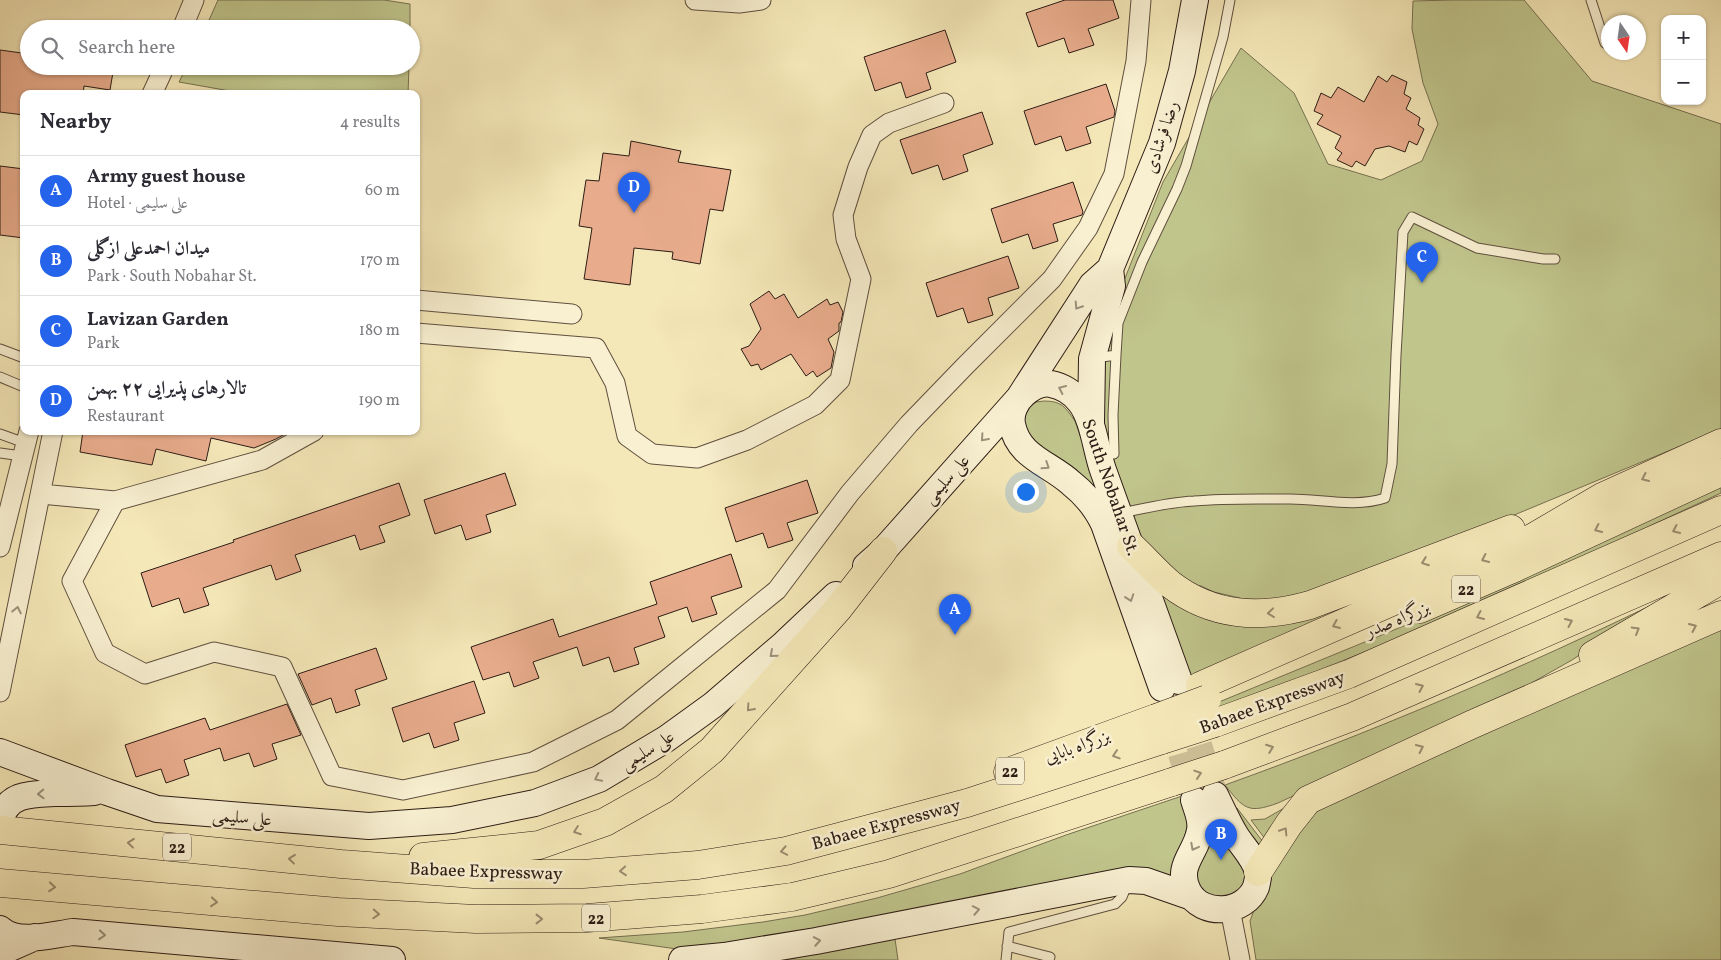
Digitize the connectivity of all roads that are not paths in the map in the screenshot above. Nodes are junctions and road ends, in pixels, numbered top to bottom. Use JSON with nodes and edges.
{"nodes":[{"id":1,"x":194,"y":0,"type":"edge"},
{"id":2,"x":695,"y":0,"type":"edge"},
{"id":3,"x":761,"y":0,"type":"edge"},
{"id":4,"x":1141,"y":0,"type":"edge"},
{"id":5,"x":1195,"y":0,"type":"edge"},
{"id":6,"x":1230,"y":0,"type":"edge"},
{"id":7,"x":1591,"y":0,"type":"edge"},
{"id":8,"x":186,"y":20,"type":"edge"},
{"id":9,"x":1601,"y":31,"type":"edge"},
{"id":10,"x":161,"y":75,"type":"edge"},
{"id":11,"x":154,"y":90,"type":"edge"},
{"id":12,"x":944,"y":103,"type":"dead end"},
{"id":13,"x":1555,"y":259,"type":"dead end"},
{"id":14,"x":1110,"y":269,"type":"junction"},
{"id":15,"x":420,"y":300,"type":"edge"},
{"id":16,"x":572,"y":314,"type":"dead end"},
{"id":17,"x":420,"y":333,"type":"edge"},
{"id":18,"x":0,"y":349,"type":"edge"},
{"id":19,"x":20,"y":356,"type":"edge"},
{"id":20,"x":1104,"y":357,"type":"junction"},
{"id":21,"x":0,"y":377,"type":"edge"},
{"id":22,"x":20,"y":385,"type":"edge"},
{"id":23,"x":1019,"y":398,"type":"junction"},
{"id":24,"x":1091,"y":425,"type":"junction"},
{"id":25,"x":0,"y":434,"type":"edge"},
{"id":26,"x":52,"y":435,"type":"edge"},
{"id":27,"x":307,"y":435,"type":"edge"},
{"id":28,"x":1721,"y":443,"type":"edge"},
{"id":29,"x":26,"y":444,"type":"edge"},
{"id":30,"x":1721,"y":448,"type":"edge"},
{"id":31,"x":0,"y":453,"type":"edge"},
{"id":32,"x":1114,"y":454,"type":"dead end"},
{"id":33,"x":1684,"y":460,"type":"junction"},
{"id":34,"x":1721,"y":472,"type":"edge"},
{"id":35,"x":41,"y":494,"type":"junction"},
{"id":36,"x":1602,"y":497,"type":"junction"},
{"id":37,"x":115,"y":501,"type":"junction"},
{"id":38,"x":1721,"y":510,"type":"edge"},
{"id":39,"x":1119,"y":514,"type":"junction"},
{"id":40,"x":1131,"y":546,"type":"junction"},
{"id":41,"x":0,"y":547,"type":"edge"},
{"id":42,"x":883,"y":551,"type":"junction"},
{"id":43,"x":1721,"y":556,"type":"edge"},
{"id":44,"x":1721,"y":580,"type":"edge"},
{"id":45,"x":1721,"y":615,"type":"edge"},
{"id":46,"x":0,"y":692,"type":"edge"},
{"id":47,"x":1179,"y":705,"type":"junction"},
{"id":48,"x":1472,"y":724,"type":"junction"},
{"id":49,"x":0,"y":752,"type":"edge"},
{"id":50,"x":107,"y":792,"type":"junction"},
{"id":51,"x":4,"y":827,"type":"edge"},
{"id":52,"x":866,"y":830,"type":"junction"},
{"id":53,"x":341,"y":864,"type":"junction"},
{"id":54,"x":1258,"y":872,"type":"junction"},
{"id":55,"x":1129,"y":880,"type":"junction"},
{"id":56,"x":2,"y":883,"type":"edge"},
{"id":57,"x":1192,"y":897,"type":"junction"},
{"id":58,"x":1230,"y":909,"type":"junction"},
{"id":59,"x":0,"y":929,"type":"edge"},
{"id":60,"x":36,"y":936,"type":"junction"},
{"id":61,"x":1007,"y":946,"type":"junction"},
{"id":62,"x":0,"y":957,"type":"edge"},
{"id":63,"x":696,"y":959,"type":"edge"},
{"id":64,"x":392,"y":960,"type":"edge"},
{"id":65,"x":1006,"y":960,"type":"edge"},
{"id":66,"x":1049,"y":960,"type":"edge"},
{"id":67,"x":1240,"y":960,"type":"edge"}],
"edges":[{"from":1,"to":8,"type":"street"},
{"from":2,"to":3,"type":"street"},
{"from":4,"to":37,"type":"street"},
{"from":5,"to":14,"type":"main road","name":"رضا فرشادی"},
{"from":6,"to":20,"type":"lane"},
{"from":7,"to":9,"type":"lane"},
{"from":10,"to":11,"type":"street"},
{"from":12,"to":17,"type":"street"},
{"from":13,"to":39,"type":"lane"},
{"from":14,"to":20,"type":"main road"},
{"from":14,"to":23,"type":"main road","name":"علی سلیمی","one_way":true},
{"from":15,"to":16,"type":"street"},
{"from":18,"to":19,"type":"lane"},
{"from":20,"to":24,"type":"main road"},
{"from":20,"to":32,"type":"lane"},
{"from":21,"to":22,"type":"lane"},
{"from":24,"to":23,"type":"main road","name":"South Nobahar St.","one_way":true},
{"from":23,"to":42,"type":"main road","name":"علی سلیمی","one_way":true},
{"from":23,"to":47,"type":"main road","name":"South Nobahar St.","one_way":true},
{"from":24,"to":39,"type":"main road","name":"South Nobahar St."},
{"from":25,"to":29,"type":"lane"},
{"from":26,"to":35,"type":"street"},
{"from":27,"to":37,"type":"street"},
{"from":28,"to":33,"type":"highway"},
{"from":29,"to":31,"type":"lane"},
{"from":29,"to":41,"type":"street"},
{"from":30,"to":33,"type":"highway"},
{"from":33,"to":36,"type":"highway","one_way":true},
{"from":34,"to":47,"type":"highway","name":"بزرگراه صدر","number":"22","one_way":true},
{"from":35,"to":37,"type":"street"},
{"from":46,"to":35,"type":"street","one_way":true},
{"from":36,"to":40,"type":"highway","one_way":true},
{"from":36,"to":47,"type":"highway","one_way":true},
{"from":38,"to":47,"type":"highway","name":"Babaee Expressway","number":"22","one_way":true},
{"from":39,"to":40,"type":"main road","name":"South Nobahar St."},
{"from":40,"to":47,"type":"main road","name":"South Nobahar St."},
{"from":42,"to":50,"type":"main road","name":"علی سلیمی","one_way":true},
{"from":42,"to":53,"type":"highway","one_way":true},
{"from":56,"to":43,"type":"highway","number":"22","one_way":true,"bridge":true},
{"from":48,"to":44,"type":"highway","one_way":true},
{"from":48,"to":45,"type":"highway","one_way":true},
{"from":47,"to":52,"type":"highway","name":"بزرگراه بابایی","number":"22"},
{"from":47,"to":52,"type":"highway","name":"Babaee Expressway","number":"22","one_way":true},
{"from":54,"to":48,"type":"highway","one_way":true},
{"from":49,"to":50,"type":"main road","name":"علی سلیمی"},
{"from":50,"to":51,"type":"main road","one_way":true},
{"from":53,"to":51,"type":"highway","name":"Babaee Expressway","number":"22","one_way":true},
{"from":52,"to":53,"type":"highway","name":"Babaee Expressway","number":"22","one_way":true},
{"from":54,"to":57,"type":"main road","one_way":true},
{"from":54,"to":58,"type":"main road"},
{"from":55,"to":57,"type":"main road"},
{"from":55,"to":61,"type":"lane"},
{"from":63,"to":55,"type":"main road","one_way":true},
{"from":57,"to":58,"type":"main road"},
{"from":58,"to":67,"type":"street"},
{"from":59,"to":60,"type":"main road"},
{"from":60,"to":62,"type":"main road"},
{"from":60,"to":64,"type":"main road","one_way":true},
{"from":61,"to":65,"type":"lane"},
{"from":61,"to":66,"type":"lane"}]}
